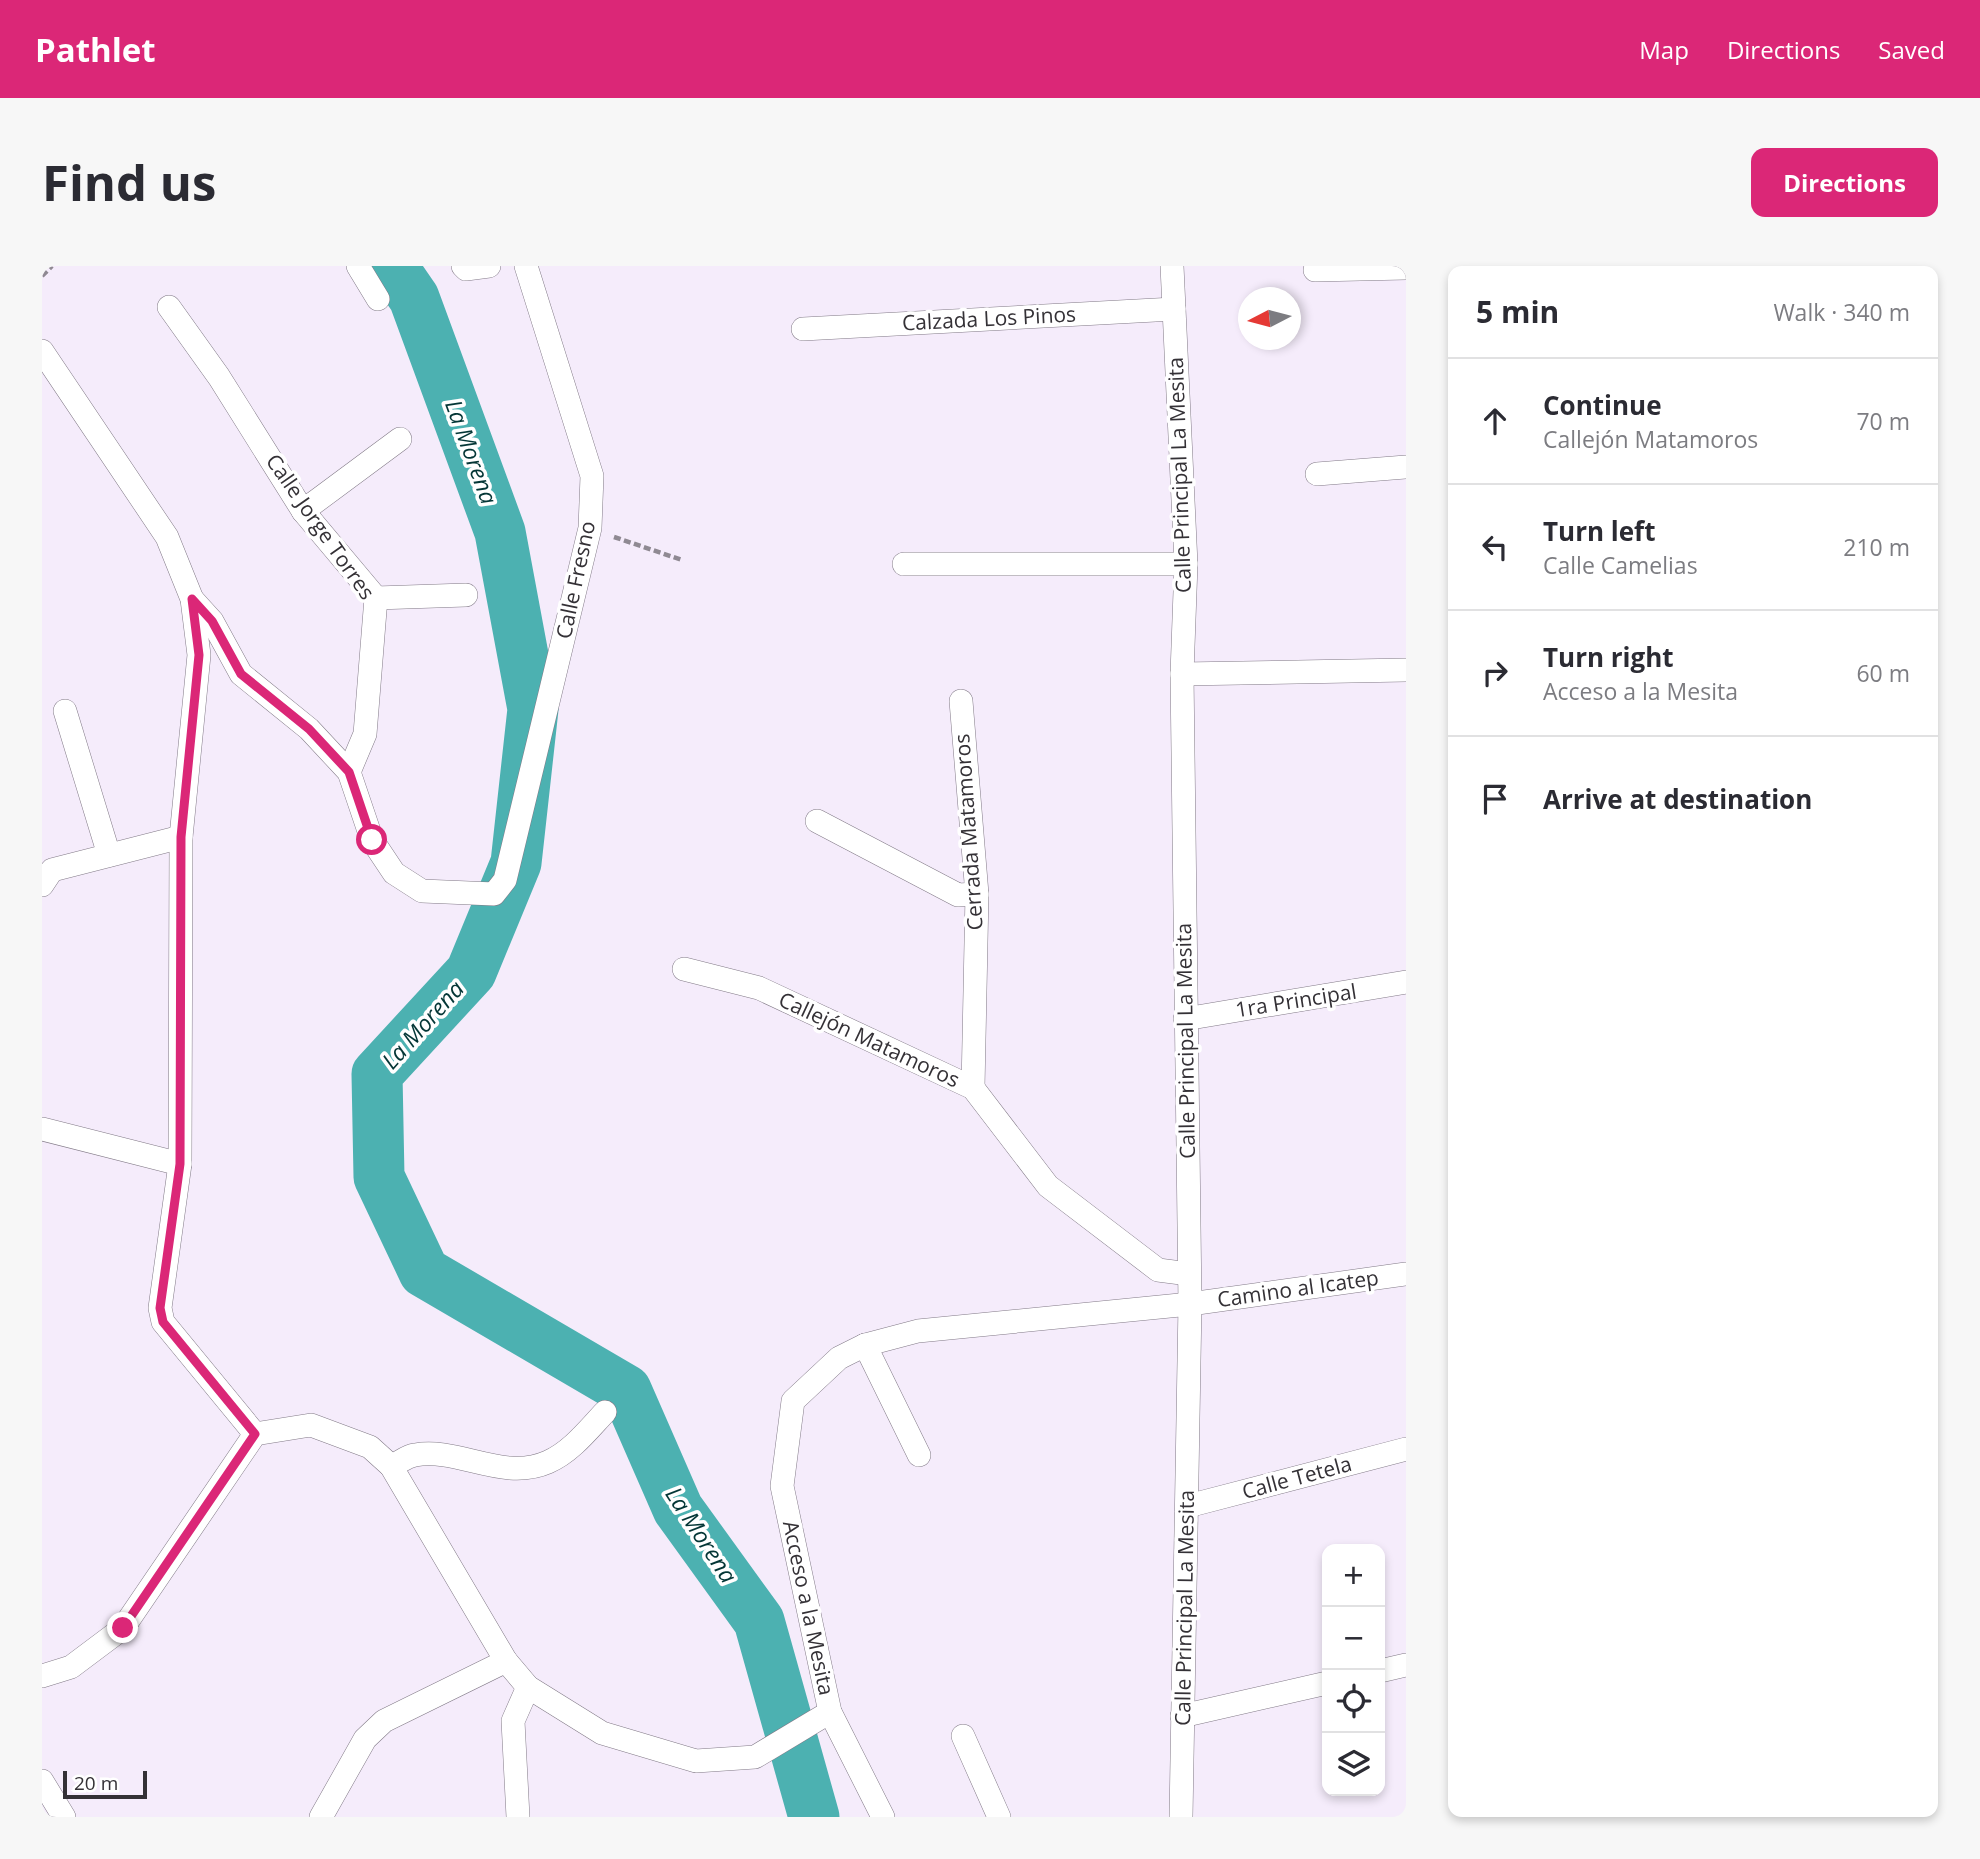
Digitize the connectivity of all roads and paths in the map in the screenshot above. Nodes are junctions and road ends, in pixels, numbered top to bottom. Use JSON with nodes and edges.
{"nodes":[{"id":1,"x":52,"y":266,"type":"edge"},
{"id":2,"x":358,"y":266,"type":"edge"},
{"id":3,"x":463,"y":266,"type":"edge"},
{"id":4,"x":489,"y":266,"type":"edge"},
{"id":5,"x":526,"y":266,"type":"edge"},
{"id":6,"x":1172,"y":266,"type":"edge"},
{"id":7,"x":1406,"y":268,"type":"edge"},
{"id":8,"x":1315,"y":270,"type":"dead end"},
{"id":9,"x":42,"y":276,"type":"edge"},
{"id":10,"x":378,"y":299,"type":"dead end"},
{"id":11,"x":169,"y":307,"type":"dead end"},
{"id":12,"x":1174,"y":309,"type":"junction"},
{"id":13,"x":803,"y":329,"type":"dead end"},
{"id":14,"x":42,"y":351,"type":"edge"},
{"id":15,"x":400,"y":439,"type":"dead end"},
{"id":16,"x":1406,"y":467,"type":"edge"},
{"id":17,"x":1317,"y":474,"type":"dead end"},
{"id":18,"x":303,"y":511,"type":"junction"},
{"id":19,"x":590,"y":528,"type":"junction"},
{"id":20,"x":682,"y":560,"type":"dead end"},
{"id":21,"x":904,"y":564,"type":"dead end"},
{"id":22,"x":1186,"y":564,"type":"junction"},
{"id":23,"x":466,"y":595,"type":"dead end"},
{"id":24,"x":376,"y":598,"type":"junction"},
{"id":25,"x":192,"y":599,"type":"junction"},
{"id":26,"x":1406,"y":670,"type":"edge"},
{"id":27,"x":1182,"y":674,"type":"junction"},
{"id":28,"x":961,"y":701,"type":"dead end"},
{"id":29,"x":65,"y":711,"type":"dead end"},
{"id":30,"x":349,"y":772,"type":"junction"},
{"id":31,"x":817,"y":821,"type":"dead end"},
{"id":32,"x":181,"y":837,"type":"junction"},
{"id":33,"x":109,"y":855,"type":"junction"},
{"id":34,"x":42,"y":885,"type":"edge"},
{"id":35,"x":977,"y":894,"type":"junction"},
{"id":36,"x":684,"y":969,"type":"dead end"},
{"id":37,"x":1406,"y":982,"type":"edge"},
{"id":38,"x":1185,"y":1019,"type":"junction"},
{"id":39,"x":973,"y":1088,"type":"junction"},
{"id":40,"x":42,"y":1129,"type":"edge"},
{"id":41,"x":180,"y":1164,"type":"junction"},
{"id":42,"x":1189,"y":1274,"type":"junction"},
{"id":43,"x":1406,"y":1275,"type":"edge"},
{"id":44,"x":1190,"y":1304,"type":"junction"},
{"id":45,"x":865,"y":1345,"type":"junction"},
{"id":46,"x":605,"y":1412,"type":"dead end"},
{"id":47,"x":255,"y":1434,"type":"junction"},
{"id":48,"x":1406,"y":1449,"type":"edge"},
{"id":49,"x":919,"y":1455,"type":"dead end"},
{"id":50,"x":391,"y":1466,"type":"junction"},
{"id":51,"x":1188,"y":1506,"type":"junction"},
{"id":52,"x":506,"y":1661,"type":"junction"},
{"id":53,"x":1406,"y":1665,"type":"edge"},
{"id":54,"x":1384,"y":1670,"type":"edge"},
{"id":55,"x":42,"y":1676,"type":"edge"},
{"id":56,"x":1322,"y":1684,"type":"edge"},
{"id":57,"x":527,"y":1687,"type":"junction"},
{"id":58,"x":830,"y":1712,"type":"junction"},
{"id":59,"x":1182,"y":1716,"type":"junction"},
{"id":60,"x":963,"y":1735,"type":"dead end"},
{"id":61,"x":42,"y":1781,"type":"edge"},
{"id":62,"x":64,"y":1817,"type":"edge"},
{"id":63,"x":321,"y":1817,"type":"edge"},
{"id":64,"x":518,"y":1817,"type":"edge"},
{"id":65,"x":883,"y":1817,"type":"edge"},
{"id":66,"x":999,"y":1817,"type":"edge"},
{"id":67,"x":1181,"y":1817,"type":"edge"}],
"edges":[{"from":1,"to":9,"type":"path"},
{"from":2,"to":10,"type":"street"},
{"from":3,"to":4,"type":"street"},
{"from":5,"to":19,"type":"street","name":"Calle Fresno"},
{"from":6,"to":12,"type":"street","name":"Calle Principal La Mesita"},
{"from":7,"to":8,"type":"street"},
{"from":11,"to":18,"type":"street","name":"Calle Jorge Torres"},
{"from":12,"to":13,"type":"street","name":"Calzada Los Pinos"},
{"from":12,"to":22,"type":"street","name":"Calle Principal La Mesita"},
{"from":14,"to":25,"type":"street"},
{"from":15,"to":18,"type":"street"},
{"from":16,"to":17,"type":"street"},
{"from":18,"to":24,"type":"street","name":"Calle Jorge Torres"},
{"from":19,"to":20,"type":"path"},
{"from":19,"to":30,"type":"street","name":"Calle Fresno"},
{"from":21,"to":22,"type":"street"},
{"from":22,"to":27,"type":"street","name":"Calle Principal La Mesita"},
{"from":23,"to":24,"type":"street"},
{"from":24,"to":30,"type":"street","name":"Calle Jorge Torres"},
{"from":25,"to":30,"type":"street"},
{"from":25,"to":32,"type":"street"},
{"from":26,"to":27,"type":"street"},
{"from":27,"to":38,"type":"street","name":"Calle Principal La Mesita"},
{"from":28,"to":35,"type":"street","name":"Cerrada Matamoros"},
{"from":29,"to":33,"type":"street"},
{"from":31,"to":35,"type":"street"},
{"from":32,"to":33,"type":"street"},
{"from":32,"to":41,"type":"street"},
{"from":33,"to":34,"type":"street"},
{"from":35,"to":39,"type":"street","name":"Cerrada Matamoros"},
{"from":36,"to":39,"type":"street","name":"Callejón Matamoros"},
{"from":37,"to":38,"type":"street","name":"1ra Principal"},
{"from":38,"to":42,"type":"street","name":"Calle Principal La Mesita"},
{"from":39,"to":42,"type":"street","name":"Callejón Matamoros"},
{"from":40,"to":41,"type":"street"},
{"from":41,"to":47,"type":"street"},
{"from":42,"to":44,"type":"street","name":"Calle Principal La Mesita"},
{"from":43,"to":44,"type":"street","name":"Camino al Icatep"},
{"from":44,"to":45,"type":"street","name":"Acceso a la Mesita"},
{"from":44,"to":51,"type":"street","name":"Calle Principal La Mesita"},
{"from":45,"to":49,"type":"street"},
{"from":45,"to":58,"type":"street","name":"Acceso a la Mesita"},
{"from":46,"to":50,"type":"street"},
{"from":47,"to":50,"type":"street","name":"Acceso a la Mesita"},
{"from":47,"to":55,"type":"street"},
{"from":48,"to":51,"type":"street","name":"Calle Tetela"},
{"from":50,"to":52,"type":"street","name":"Acceso a la Mesita"},
{"from":51,"to":59,"type":"street","name":"Calle Principal La Mesita"},
{"from":52,"to":57,"type":"street","name":"Acceso a la Mesita"},
{"from":52,"to":63,"type":"street"},
{"from":53,"to":54,"type":"street"},
{"from":56,"to":59,"type":"street"},
{"from":57,"to":58,"type":"street","name":"Acceso a la Mesita"},
{"from":57,"to":64,"type":"street"},
{"from":58,"to":65,"type":"street"},
{"from":59,"to":67,"type":"street","name":"Calle Principal La Mesita"},
{"from":60,"to":66,"type":"street"},
{"from":61,"to":62,"type":"street"}]}
